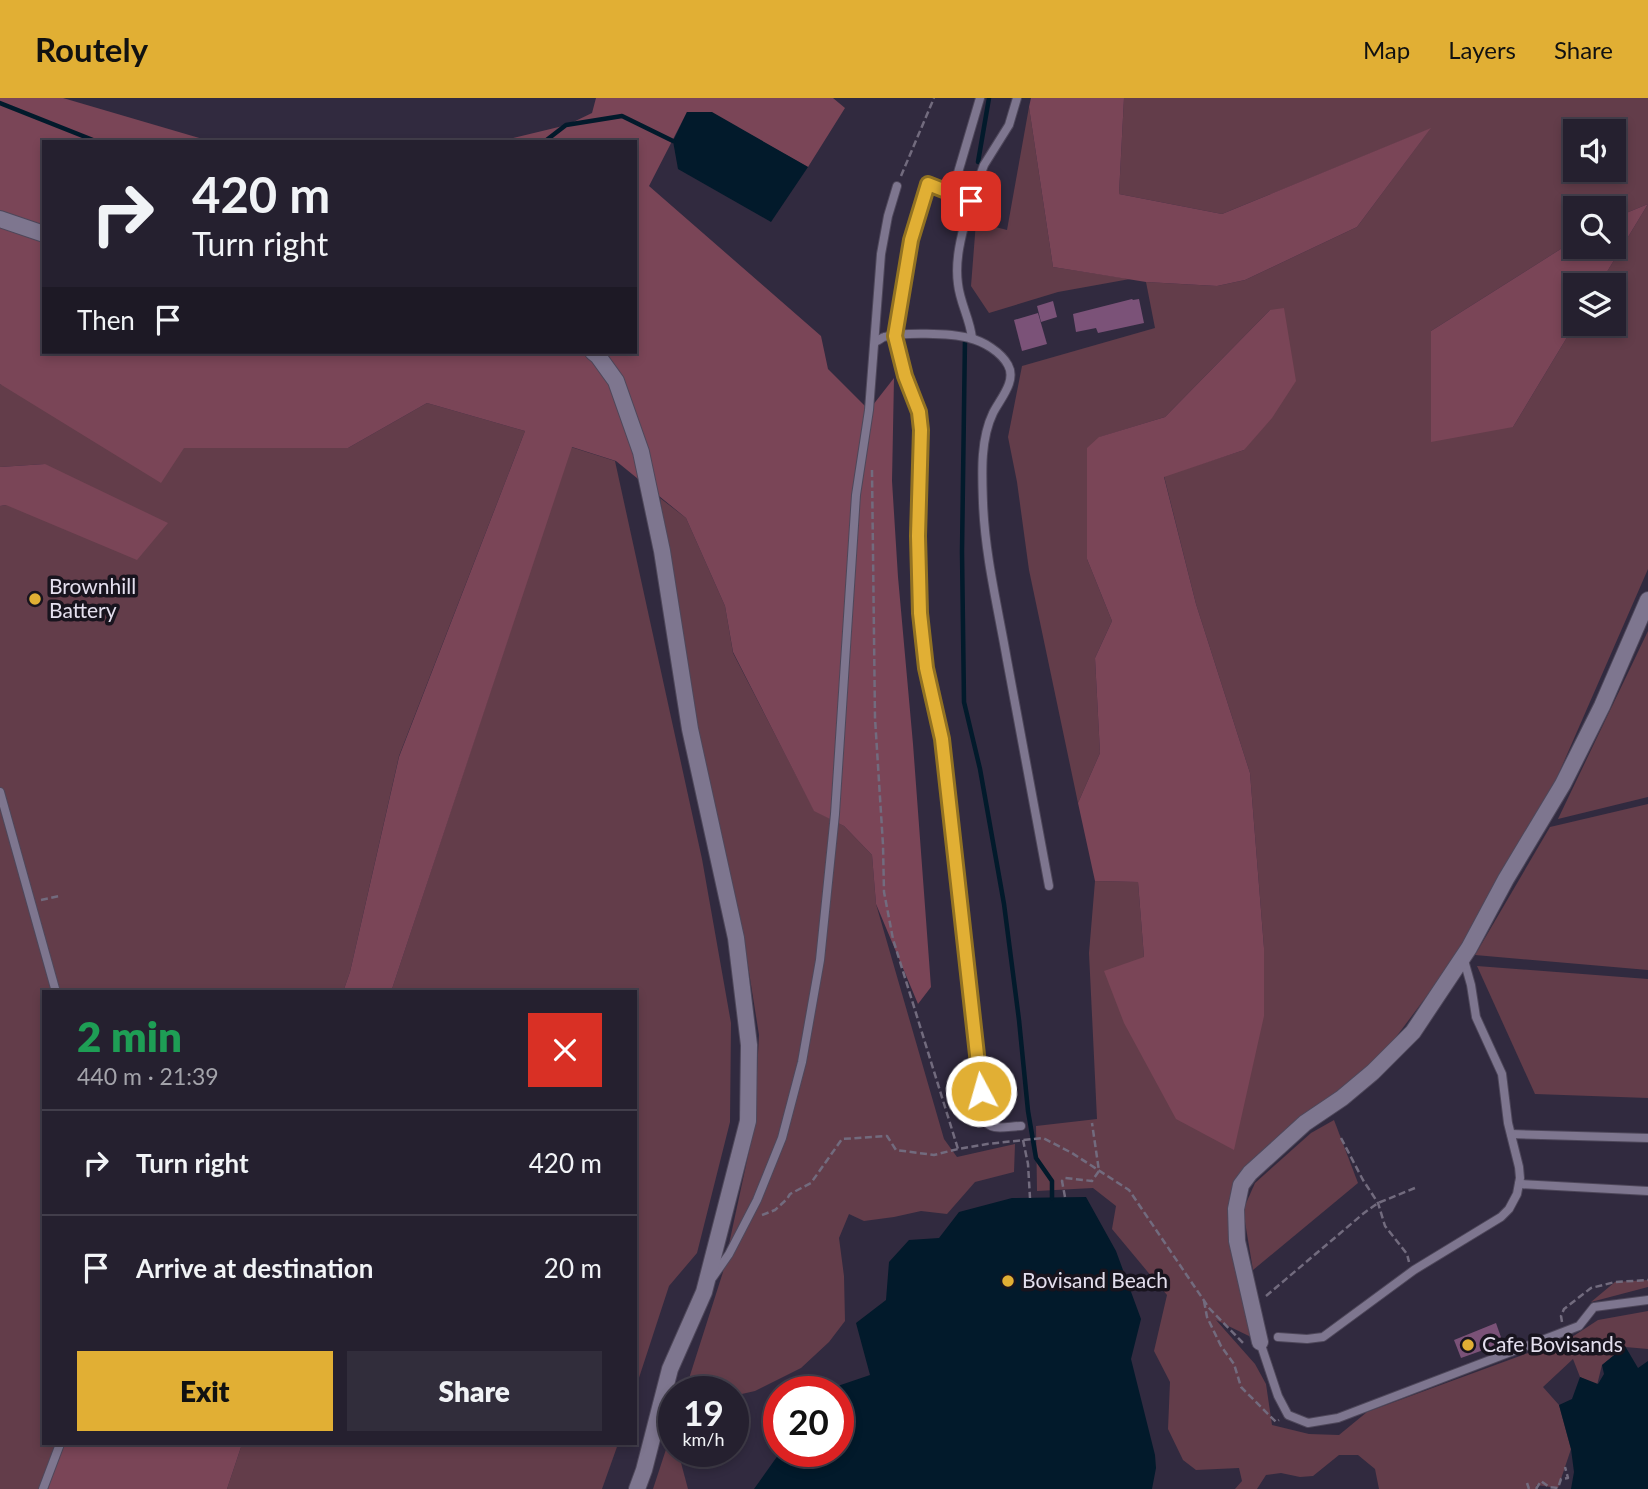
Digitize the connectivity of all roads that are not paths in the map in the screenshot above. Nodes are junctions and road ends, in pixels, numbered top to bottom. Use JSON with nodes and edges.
{"nodes":[{"id":1,"x":979,"y":98,"type":"edge"},
{"id":2,"x":1017,"y":98,"type":"edge"},
{"id":3,"x":897,"y":186,"type":"road end"},
{"id":4,"x":952,"y":193,"type":"junction"},
{"id":5,"x":971,"y":201,"type":"junction"},
{"id":6,"x":0,"y":219,"type":"edge"},
{"id":7,"x":42,"y":233,"type":"edge"},
{"id":8,"x":895,"y":336,"type":"junction"},
{"id":9,"x":972,"y":338,"type":"junction"},
{"id":10,"x":875,"y":342,"type":"junction"},
{"id":11,"x":596,"y":354,"type":"edge"},
{"id":12,"x":1648,"y":600,"type":"edge"},
{"id":13,"x":0,"y":792,"type":"edge"},
{"id":14,"x":1049,"y":886,"type":"dead end"},
{"id":15,"x":1463,"y":957,"type":"junction"},
{"id":16,"x":55,"y":990,"type":"edge"},
{"id":17,"x":1021,"y":1126,"type":"dead end"},
{"id":18,"x":1511,"y":1134,"type":"junction"},
{"id":19,"x":1648,"y":1138,"type":"edge"},
{"id":20,"x":1519,"y":1184,"type":"junction"},
{"id":21,"x":1648,"y":1191,"type":"edge"},
{"id":22,"x":704,"y":1292,"type":"junction"},
{"id":23,"x":1648,"y":1300,"type":"edge"},
{"id":24,"x":1278,"y":1337,"type":"dead end"},
{"id":25,"x":1260,"y":1342,"type":"joint"},
{"id":26,"x":60,"y":1445,"type":"edge"},
{"id":27,"x":43,"y":1489,"type":"edge"},
{"id":28,"x":637,"y":1489,"type":"edge"}],
"edges":[{"from":1,"to":4,"type":"lane"},
{"from":2,"to":5,"type":"lane"},
{"from":3,"to":10,"type":"lane"},
{"from":4,"to":5,"type":"lane"},
{"from":4,"to":8,"type":"lane"},
{"from":5,"to":9,"type":"lane"},
{"from":6,"to":7,"type":"street"},
{"from":8,"to":9,"type":"lane"},
{"from":8,"to":10,"type":"lane"},
{"from":8,"to":17,"type":"lane"},
{"from":9,"to":14,"type":"lane"},
{"from":10,"to":22,"type":"lane"},
{"from":11,"to":22,"type":"street"},
{"from":12,"to":15,"type":"street"},
{"from":13,"to":16,"type":"lane"},
{"from":15,"to":18,"type":"lane"},
{"from":15,"to":25,"type":"street"},
{"from":18,"to":19,"type":"lane"},
{"from":18,"to":20,"type":"lane"},
{"from":20,"to":21,"type":"lane"},
{"from":20,"to":24,"type":"lane"},
{"from":22,"to":28,"type":"street"},
{"from":23,"to":25,"type":"lane"},
{"from":26,"to":27,"type":"lane"}]}
